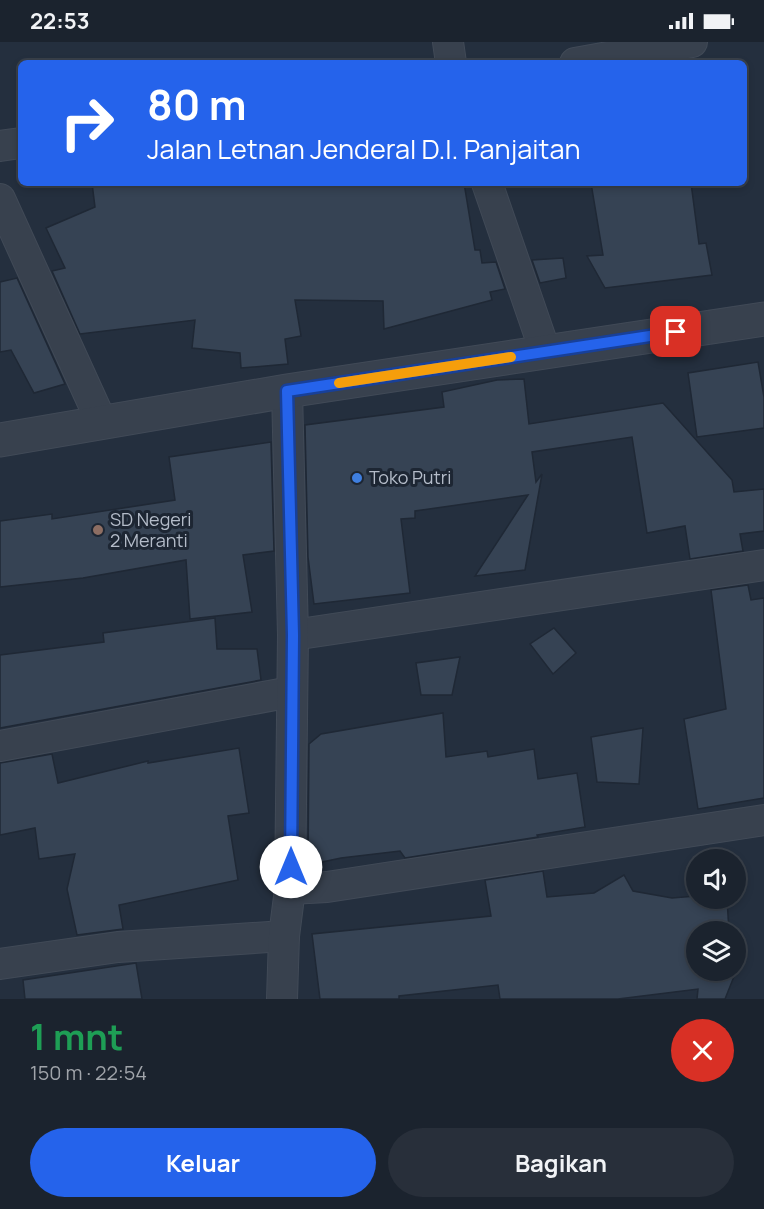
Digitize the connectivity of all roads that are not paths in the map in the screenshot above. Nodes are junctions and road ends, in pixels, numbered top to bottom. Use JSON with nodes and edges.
{"nodes":[{"id":1,"x":448,"y":42,"type":"edge"},
{"id":2,"x":692,"y":42,"type":"edge"},
{"id":3,"x":451,"y":60,"type":"edge"},
{"id":4,"x":592,"y":60,"type":"edge"},
{"id":5,"x":18,"y":143,"type":"edge"},
{"id":6,"x":0,"y":146,"type":"edge"},
{"id":7,"x":488,"y":186,"type":"edge"},
{"id":8,"x":0,"y":199,"type":"edge"},
{"id":9,"x":764,"y":320,"type":"edge"},
{"id":10,"x":545,"y":351,"type":"junction"},
{"id":11,"x":287,"y":391,"type":"junction"},
{"id":12,"x":102,"y":423,"type":"junction"},
{"id":13,"x":0,"y":440,"type":"edge"},
{"id":14,"x":764,"y":565,"type":"edge"},
{"id":15,"x":293,"y":635,"type":"junction"},
{"id":16,"x":291,"y":692,"type":"junction"},
{"id":17,"x":0,"y":746,"type":"edge"},
{"id":18,"x":764,"y":820,"type":"edge"},
{"id":19,"x":290,"y":889,"type":"junction"},
{"id":20,"x":284,"y":936,"type":"junction"},
{"id":21,"x":0,"y":964,"type":"edge"},
{"id":22,"x":282,"y":999,"type":"edge"}],
"edges":[{"from":1,"to":3,"type":"street"},
{"from":2,"to":4,"type":"street"},
{"from":5,"to":6,"type":"street"},
{"from":7,"to":10,"type":"street"},
{"from":8,"to":12,"type":"street"},
{"from":9,"to":10,"type":"street"},
{"from":10,"to":11,"type":"street"},
{"from":11,"to":12,"type":"street"},
{"from":11,"to":15,"type":"street"},
{"from":12,"to":13,"type":"street"},
{"from":14,"to":15,"type":"street"},
{"from":15,"to":16,"type":"street"},
{"from":16,"to":17,"type":"street"},
{"from":16,"to":19,"type":"street"},
{"from":18,"to":19,"type":"street"},
{"from":19,"to":20,"type":"street"},
{"from":20,"to":21,"type":"street"},
{"from":20,"to":22,"type":"street"}]}
